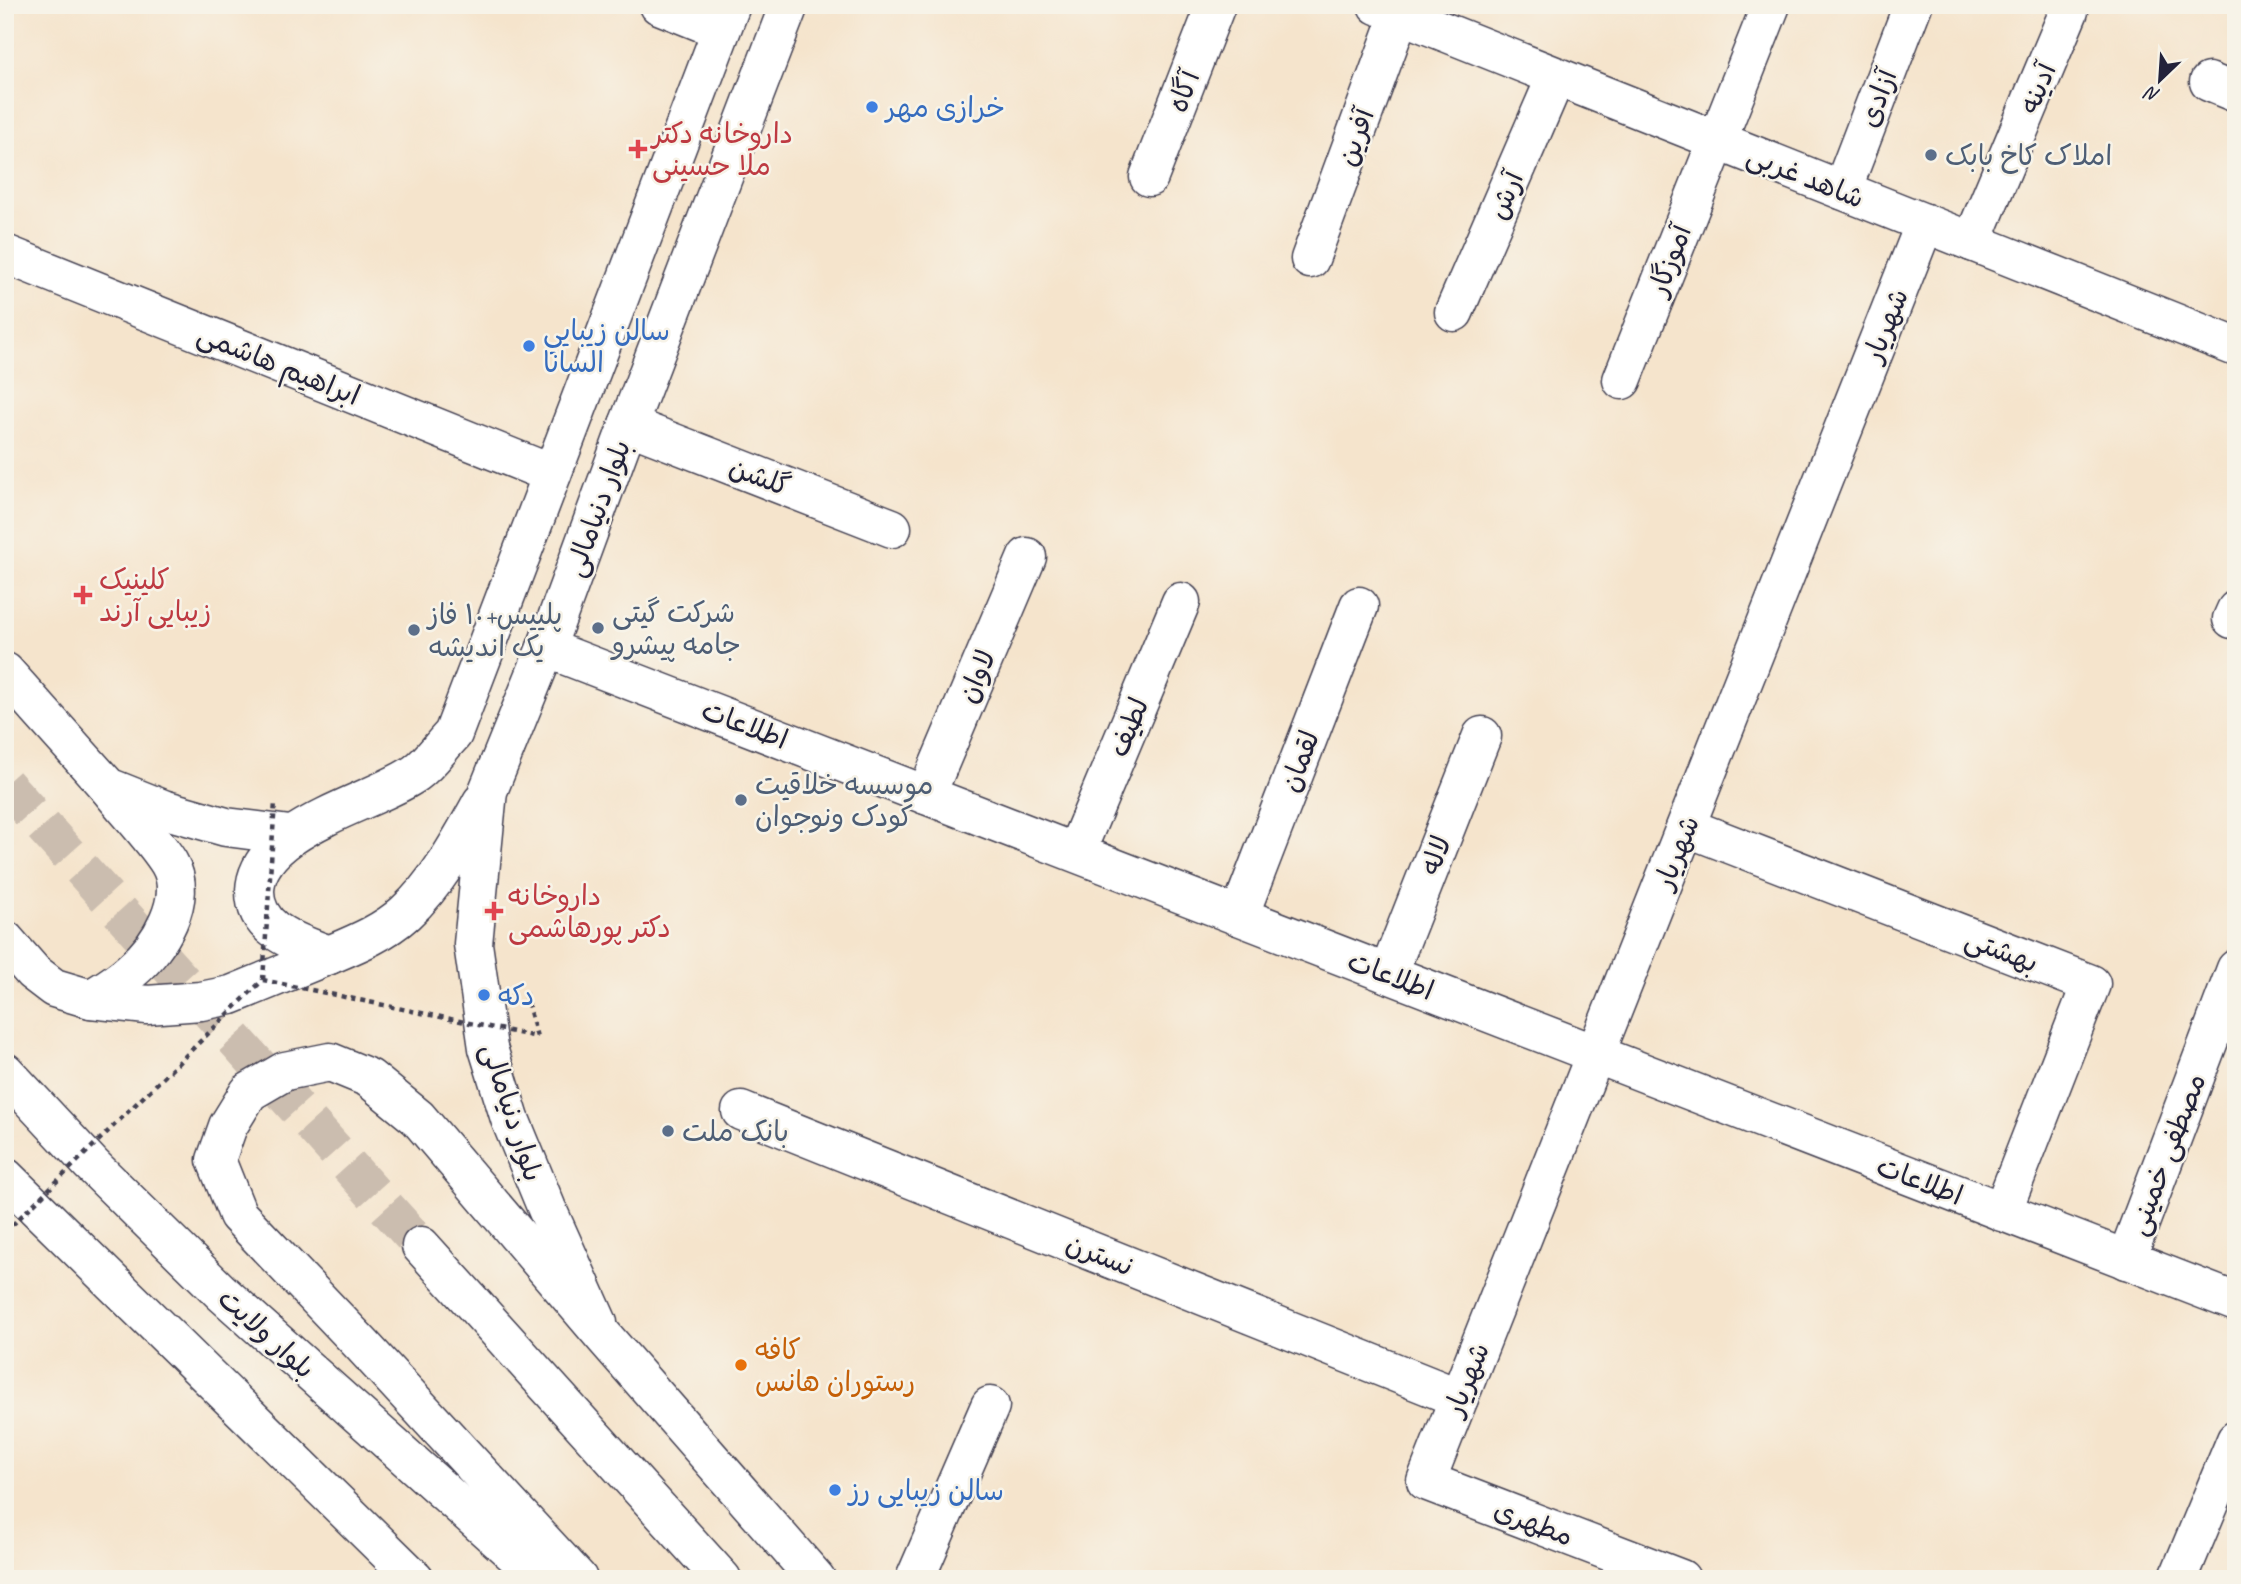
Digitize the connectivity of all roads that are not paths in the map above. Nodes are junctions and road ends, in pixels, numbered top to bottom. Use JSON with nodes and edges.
{"nodes":[{"id":1,"x":659,"y":5,"type":"edge"},
{"id":2,"x":789,"y":5,"type":"edge"},
{"id":3,"x":1216,"y":5,"type":"edge"},
{"id":4,"x":1771,"y":5,"type":"edge"},
{"id":5,"x":1913,"y":5,"type":"edge"},
{"id":6,"x":1388,"y":10,"type":"edge"},
{"id":7,"x":2068,"y":11,"type":"dead end"},
{"id":8,"x":726,"y":18,"type":"edge"},
{"id":9,"x":1556,"y":77,"type":"junction"},
{"id":10,"x":1716,"y":140,"type":"junction"},
{"id":11,"x":1149,"y":177,"type":"dead end"},
{"id":12,"x":1842,"y":190,"type":"junction"},
{"id":13,"x":1925,"y":223,"type":"junction"},
{"id":14,"x":1972,"y":242,"type":"junction"},
{"id":15,"x":5,"y":254,"type":"edge"},
{"id":16,"x":1310,"y":260,"type":"dead end"},
{"id":17,"x":1454,"y":312,"type":"dead end"},
{"id":18,"x":2236,"y":347,"type":"edge"},
{"id":19,"x":1622,"y":380,"type":"dead end"},
{"id":20,"x":628,"y":425,"type":"junction"},
{"id":21,"x":552,"y":474,"type":"junction"},
{"id":22,"x":892,"y":528,"type":"dead end"},
{"id":23,"x":1027,"y":557,"type":"dead end"},
{"id":24,"x":1181,"y":602,"type":"dead end"},
{"id":25,"x":1359,"y":606,"type":"dead end"},
{"id":26,"x":546,"y":648,"type":"junction"},
{"id":27,"x":5,"y":673,"type":"edge"},
{"id":28,"x":1482,"y":736,"type":"dead end"},
{"id":29,"x":108,"y":787,"type":"junction"},
{"id":30,"x":488,"y":791,"type":"junction"},
{"id":31,"x":926,"y":795,"type":"junction"},
{"id":32,"x":283,"y":819,"type":"junction"},
{"id":33,"x":1686,"y":827,"type":"junction"},
{"id":34,"x":1076,"y":852,"type":"junction"},
{"id":35,"x":1240,"y":916,"type":"junction"},
{"id":36,"x":5,"y":940,"type":"edge"},
{"id":37,"x":329,"y":955,"type":"junction"},
{"id":38,"x":2236,"y":969,"type":"edge"},
{"id":39,"x":1388,"y":974,"type":"junction"},
{"id":40,"x":92,"y":999,"type":"junction"},
{"id":41,"x":1596,"y":1054,"type":"junction"},
{"id":42,"x":5,"y":1072,"type":"edge"},
{"id":43,"x":741,"y":1111,"type":"dead end"},
{"id":44,"x":5,"y":1177,"type":"edge"},
{"id":45,"x":2003,"y":1212,"type":"junction"},
{"id":46,"x":421,"y":1246,"type":"tunnel mouth"},
{"id":47,"x":2126,"y":1259,"type":"junction"},
{"id":48,"x":2236,"y":1302,"type":"edge"},
{"id":49,"x":605,"y":1338,"type":"junction"},
{"id":50,"x":1459,"y":1398,"type":"junction"},
{"id":51,"x":990,"y":1406,"type":"dead end"},
{"id":52,"x":2236,"y":1440,"type":"edge"},
{"id":53,"x":1426,"y":1481,"type":"joint"},
{"id":54,"x":415,"y":1579,"type":"edge"},
{"id":55,"x":542,"y":1579,"type":"edge"},
{"id":56,"x":578,"y":1579,"type":"edge"},
{"id":57,"x":722,"y":1579,"type":"edge"},
{"id":58,"x":816,"y":1579,"type":"edge"},
{"id":59,"x":915,"y":1579,"type":"edge"},
{"id":60,"x":1681,"y":1579,"type":"edge"},
{"id":61,"x":2178,"y":1579,"type":"edge"}],
"edges":[{"from":1,"to":8,"type":"street"},
{"from":2,"to":20,"type":"street","name":"بلوار دنیامالی"},
{"from":3,"to":11,"type":"street","name":"آگاه"},
{"from":4,"to":10,"type":"street","name":"آموزگار"},
{"from":5,"to":12,"type":"street","name":"آزادی"},
{"from":6,"to":9,"type":"street","name":"شاهد غربی"},
{"from":6,"to":16,"type":"street","name":"آفرین"},
{"from":7,"to":14,"type":"street","name":"آدینه"},
{"from":8,"to":21,"type":"street","name":"بلوار دنیامالی"},
{"from":9,"to":10,"type":"street","name":"شاهد غربی"},
{"from":9,"to":17,"type":"street","name":"آرش"},
{"from":10,"to":12,"type":"street","name":"شاهد غربی"},
{"from":10,"to":19,"type":"street","name":"آموزگار"},
{"from":12,"to":13,"type":"street","name":"شاهد غربی"},
{"from":13,"to":14,"type":"street","name":"شاهد غربی"},
{"from":13,"to":33,"type":"street","name":"شهریار"},
{"from":14,"to":18,"type":"street","name":"شاهد غربی"},
{"from":15,"to":21,"type":"street","name":"ابراهیم هاشمی"},
{"from":20,"to":22,"type":"street","name":"گلشن"},
{"from":20,"to":26,"type":"street","name":"بلوار دنیامالی"},
{"from":21,"to":32,"type":"street","name":"بلوار دنیامالی"},
{"from":23,"to":31,"type":"street","name":"لاوان"},
{"from":24,"to":34,"type":"street","name":"لطیف"},
{"from":25,"to":35,"type":"street","name":"لقمان"},
{"from":26,"to":30,"type":"street","name":"بلوار دنیامالی"},
{"from":26,"to":31,"type":"street","name":"اطلاعات"},
{"from":27,"to":29,"type":"street"},
{"from":28,"to":39,"type":"street","name":"لاله"},
{"from":29,"to":32,"type":"street"},
{"from":29,"to":40,"type":"street"},
{"from":30,"to":37,"type":"street"},
{"from":30,"to":49,"type":"street","name":"بلوار دنیامالی"},
{"from":31,"to":34,"type":"street","name":"اطلاعات"},
{"from":32,"to":37,"type":"street"},
{"from":33,"to":41,"type":"street","name":"شهریار"},
{"from":33,"to":45,"type":"street","name":"بهشتی"},
{"from":34,"to":35,"type":"street","name":"اطلاعات"},
{"from":35,"to":39,"type":"street","name":"اطلاعات"},
{"from":36,"to":40,"type":"street"},
{"from":37,"to":40,"type":"street"},
{"from":38,"to":47,"type":"street","name":"مصطفی خمینی"},
{"from":39,"to":41,"type":"street","name":"اطلاعات"},
{"from":41,"to":45,"type":"street","name":"اطلاعات"},
{"from":41,"to":50,"type":"street","name":"شهریار"},
{"from":42,"to":55,"type":"street","name":"بلوار ولایت"},
{"from":43,"to":50,"type":"street","name":"نسترن"},
{"from":44,"to":54,"type":"street"},
{"from":45,"to":47,"type":"street","name":"اطلاعات"},
{"from":46,"to":57,"type":"street"},
{"from":47,"to":48,"type":"street","name":"اطلاعات"},
{"from":49,"to":56,"type":"street"},
{"from":49,"to":58,"type":"street"},
{"from":50,"to":53,"type":"street","name":"شهریار"},
{"from":51,"to":59,"type":"street"},
{"from":52,"to":61,"type":"street"},
{"from":53,"to":60,"type":"street","name":"مطهری"}]}
